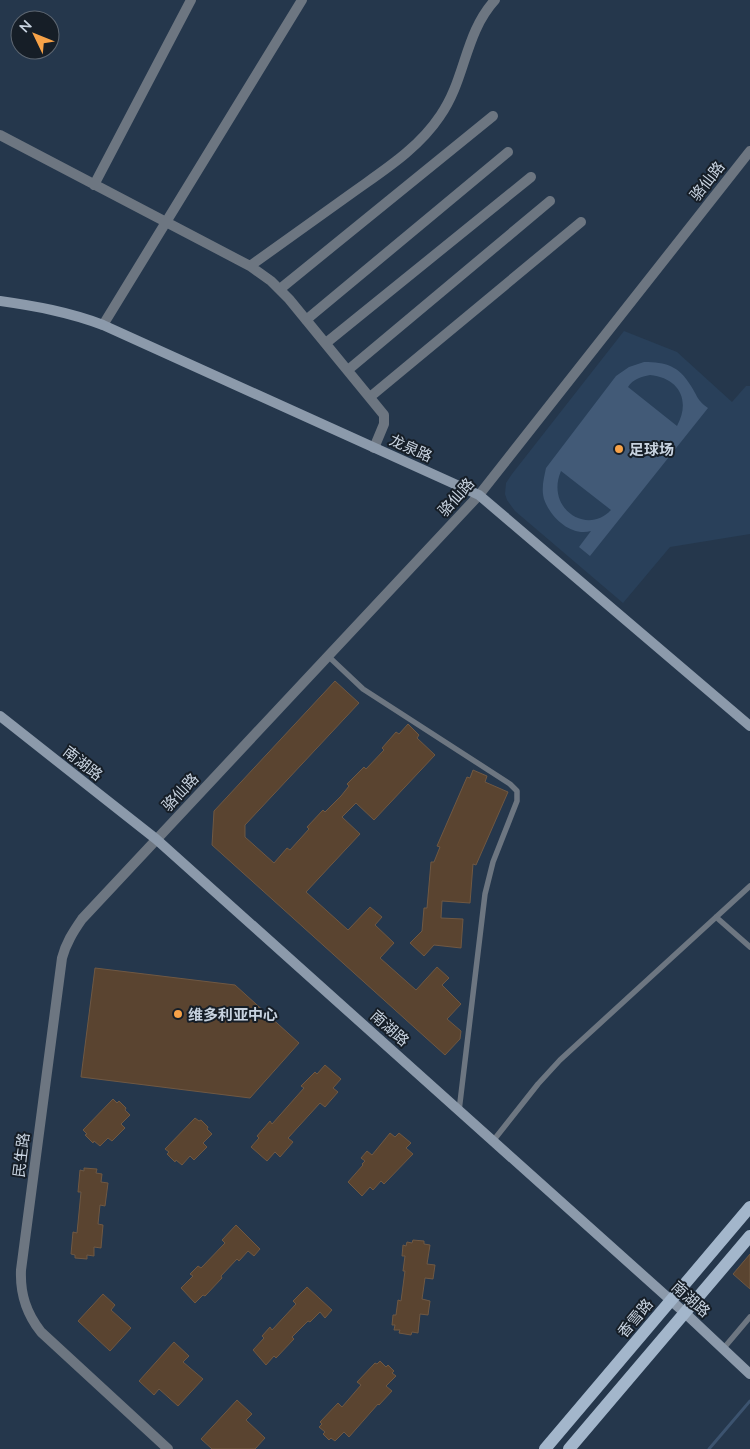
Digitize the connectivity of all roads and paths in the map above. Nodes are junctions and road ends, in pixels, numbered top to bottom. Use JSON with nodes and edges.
{"nodes":[{"id":1,"x":191,"y":0,"type":"edge"},
{"id":2,"x":302,"y":0,"type":"edge"},
{"id":3,"x":495,"y":0,"type":"edge"},
{"id":4,"x":492,"y":116,"type":"dead end"},
{"id":5,"x":0,"y":135,"type":"edge"},
{"id":6,"x":750,"y":150,"type":"edge"},
{"id":7,"x":508,"y":152,"type":"dead end"},
{"id":8,"x":531,"y":177,"type":"dead end"},
{"id":9,"x":94,"y":184,"type":"junction"},
{"id":10,"x":550,"y":201,"type":"dead end"},
{"id":11,"x":581,"y":222,"type":"dead end"},
{"id":12,"x":165,"y":223,"type":"junction"},
{"id":13,"x":250,"y":266,"type":"junction"},
{"id":14,"x":280,"y":289,"type":"junction"},
{"id":15,"x":0,"y":300,"type":"edge"},
{"id":16,"x":306,"y":320,"type":"junction"},
{"id":17,"x":103,"y":325,"type":"junction"},
{"id":18,"x":326,"y":343,"type":"junction"},
{"id":19,"x":348,"y":370,"type":"junction"},
{"id":20,"x":370,"y":397,"type":"junction"},
{"id":21,"x":374,"y":448,"type":"junction"},
{"id":22,"x":479,"y":495,"type":"junction"},
{"id":23,"x":328,"y":656,"type":"junction"},
{"id":24,"x":0,"y":716,"type":"edge"},
{"id":25,"x":750,"y":726,"type":"edge"},
{"id":26,"x":156,"y":839,"type":"junction"},
{"id":27,"x":750,"y":886,"type":"edge"},
{"id":28,"x":716,"y":917,"type":"junction"},
{"id":29,"x":750,"y":947,"type":"edge"},
{"id":30,"x":459,"y":1111,"type":"junction"},
{"id":31,"x":493,"y":1141,"type":"junction"},
{"id":32,"x":750,"y":1208,"type":"edge"},
{"id":33,"x":750,"y":1236,"type":"edge"},
{"id":34,"x":670,"y":1301,"type":"junction"},
{"id":35,"x":685,"y":1313,"type":"junction"},
{"id":36,"x":750,"y":1317,"type":"edge"},
{"id":37,"x":723,"y":1349,"type":"junction"},
{"id":38,"x":750,"y":1374,"type":"edge"},
{"id":39,"x":168,"y":1449,"type":"edge"},
{"id":40,"x":545,"y":1449,"type":"edge"},
{"id":41,"x":569,"y":1449,"type":"edge"}],
"edges":[{"from":1,"to":9,"type":"street"},
{"from":2,"to":12,"type":"street"},
{"from":3,"to":13,"type":"street"},
{"from":4,"to":14,"type":"street"},
{"from":5,"to":9,"type":"street"},
{"from":6,"to":22,"type":"street","name":"骆仙路"},
{"from":7,"to":16,"type":"street"},
{"from":8,"to":18,"type":"street"},
{"from":9,"to":12,"type":"street"},
{"from":10,"to":19,"type":"street"},
{"from":11,"to":20,"type":"street"},
{"from":12,"to":13,"type":"street"},
{"from":12,"to":17,"type":"street"},
{"from":13,"to":14,"type":"street"},
{"from":14,"to":16,"type":"street"},
{"from":15,"to":17,"type":"main road","name":"龙泉路"},
{"from":16,"to":18,"type":"street"},
{"from":17,"to":21,"type":"main road","name":"龙泉路"},
{"from":18,"to":19,"type":"street"},
{"from":19,"to":20,"type":"street"},
{"from":20,"to":21,"type":"street"},
{"from":21,"to":22,"type":"main road","name":"龙泉路"},
{"from":22,"to":23,"type":"street","name":"骆仙路"},
{"from":22,"to":25,"type":"main road","name":"龙泉路"},
{"from":23,"to":26,"type":"street","name":"骆仙路"},
{"from":23,"to":30,"type":"lane"},
{"from":24,"to":26,"type":"main road","name":"南湖路"},
{"from":26,"to":30,"type":"main road","name":"南湖路"},
{"from":26,"to":39,"type":"street","name":"民生路"},
{"from":27,"to":28,"type":"lane"},
{"from":28,"to":29,"type":"lane"},
{"from":28,"to":31,"type":"lane"},
{"from":30,"to":31,"type":"main road","name":"南湖路"},
{"from":31,"to":34,"type":"main road","name":"南湖路"},
{"from":32,"to":34,"type":"main road","name":"香雪路"},
{"from":33,"to":35,"type":"main road"},
{"from":34,"to":35,"type":"main road","name":"南湖路"},
{"from":34,"to":40,"type":"main road","name":"香雪路"},
{"from":35,"to":37,"type":"main road","name":"南湖路"},
{"from":35,"to":41,"type":"main road"},
{"from":36,"to":37,"type":"lane"},
{"from":37,"to":38,"type":"main road","name":"南湖路"}]}
